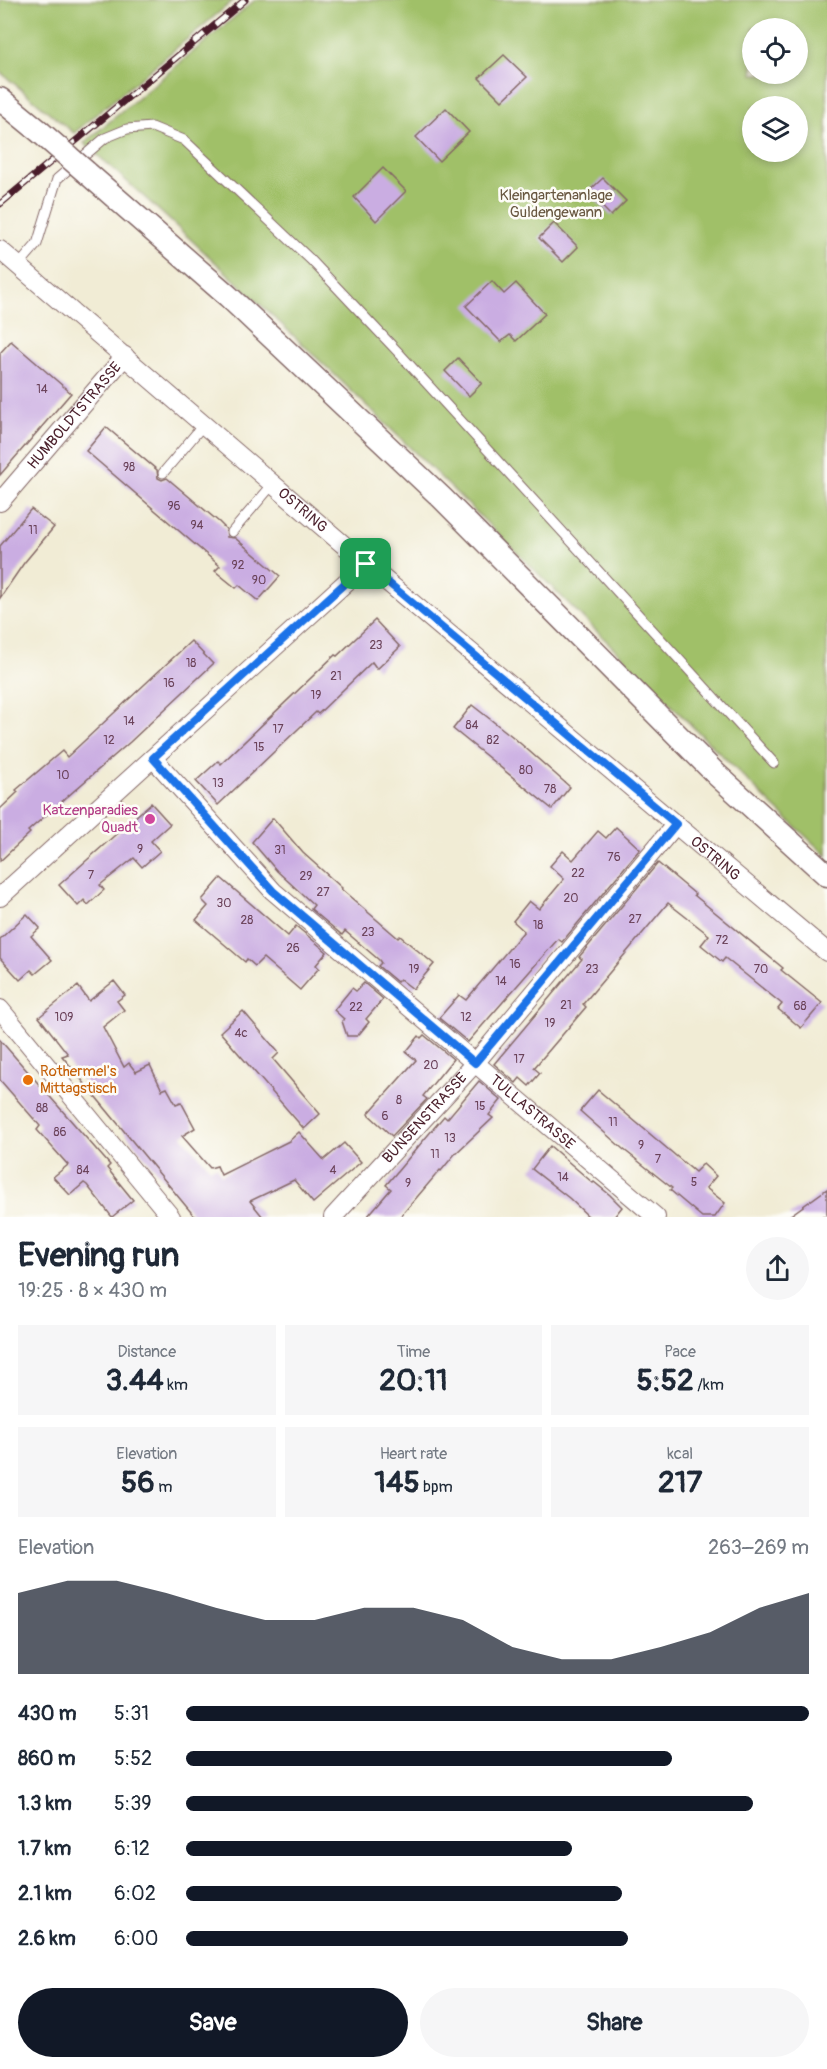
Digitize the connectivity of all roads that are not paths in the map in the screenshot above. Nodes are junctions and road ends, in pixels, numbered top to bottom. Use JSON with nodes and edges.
{"nodes":[{"id":1,"x":0,"y":99,"type":"edge"},
{"id":2,"x":0,"y":250,"type":"edge"},
{"id":3,"x":18,"y":266,"type":"junction"},
{"id":4,"x":125,"y":356,"type":"junction"},
{"id":5,"x":204,"y":424,"type":"junction"},
{"id":6,"x":163,"y":472,"type":"dead end"},
{"id":7,"x":273,"y":484,"type":"junction"},
{"id":8,"x":0,"y":502,"type":"edge"},
{"id":9,"x":232,"y":532,"type":"dead end"},
{"id":10,"x":366,"y":564,"type":"junction"},
{"id":11,"x":153,"y":758,"type":"junction"},
{"id":12,"x":774,"y":763,"type":"dead end"},
{"id":13,"x":676,"y":824,"type":"junction"},
{"id":14,"x":827,"y":875,"type":"edge"},
{"id":15,"x":0,"y":897,"type":"edge"},
{"id":16,"x":827,"y":952,"type":"edge"},
{"id":17,"x":0,"y":1009,"type":"edge"},
{"id":18,"x":475,"y":1063,"type":"junction"},
{"id":19,"x":171,"y":1217,"type":"edge"},
{"id":20,"x":333,"y":1217,"type":"edge"},
{"id":21,"x":656,"y":1217,"type":"edge"}],
"edges":[{"from":1,"to":14,"type":"street","bridge":true},
{"from":2,"to":3,"type":"street","name":"OSTRING"},
{"from":3,"to":4,"type":"street","name":"OSTRING"},
{"from":3,"to":12,"type":"lane"},
{"from":4,"to":5,"type":"street","name":"OSTRING"},
{"from":4,"to":8,"type":"street","name":"HUMBOLDTSTRASSE"},
{"from":5,"to":6,"type":"lane"},
{"from":5,"to":7,"type":"street","name":"OSTRING"},
{"from":7,"to":9,"type":"lane"},
{"from":7,"to":10,"type":"street","name":"OSTRING"},
{"from":10,"to":11,"type":"street"},
{"from":10,"to":13,"type":"street","name":"OSTRING"},
{"from":11,"to":15,"type":"street"},
{"from":11,"to":18,"type":"street","name":"TULLASTRASSE"},
{"from":13,"to":16,"type":"street","name":"OSTRING"},
{"from":13,"to":18,"type":"street","name":"BUNSENSTRASSE"},
{"from":17,"to":19,"type":"street"},
{"from":18,"to":20,"type":"street","name":"BUNSENSTRASSE"},
{"from":18,"to":21,"type":"street","name":"TULLASTRASSE"}]}
